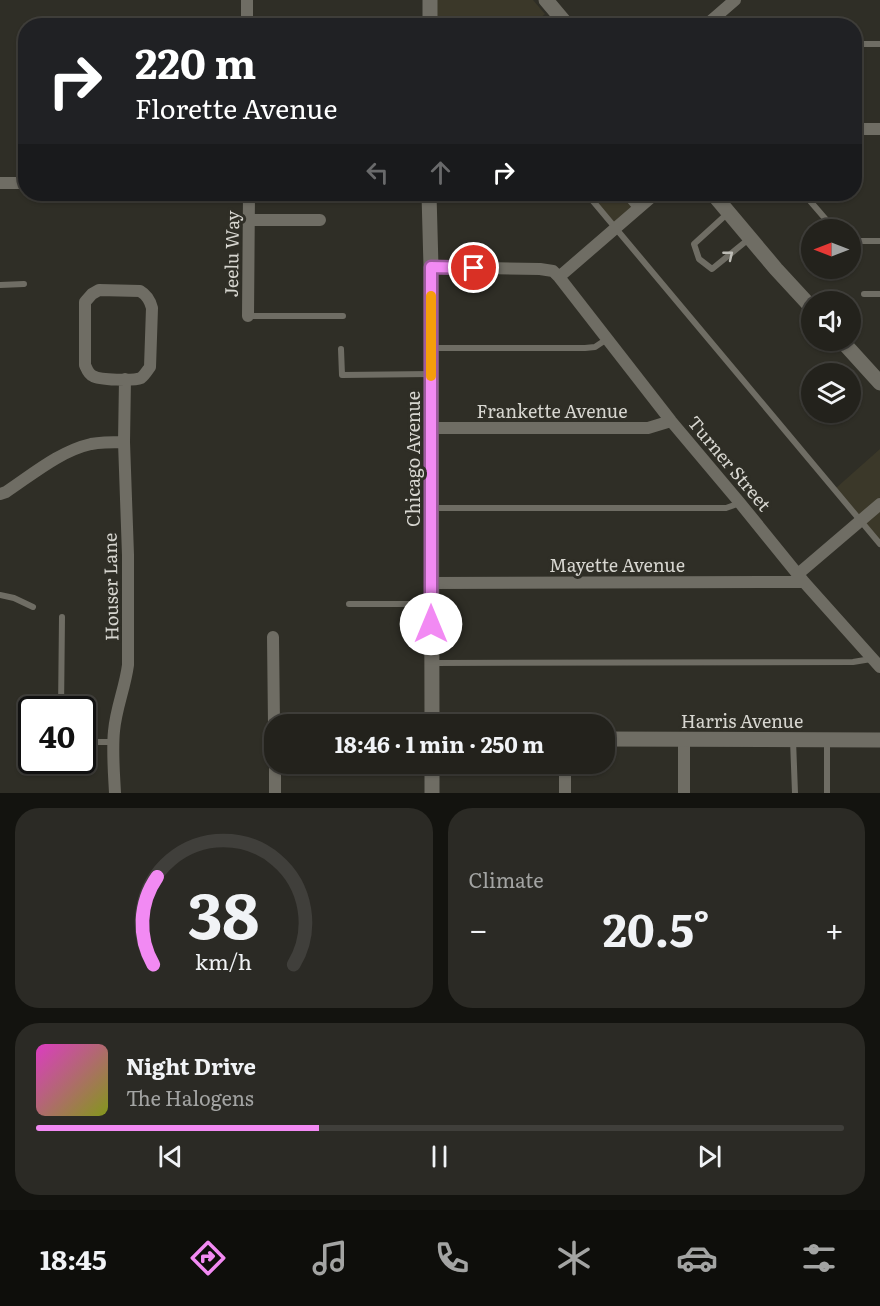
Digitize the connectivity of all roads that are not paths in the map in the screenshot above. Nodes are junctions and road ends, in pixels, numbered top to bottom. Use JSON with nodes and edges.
{"nodes":[{"id":1,"x":247,"y":0,"type":"edge"},
{"id":2,"x":430,"y":0,"type":"edge"},
{"id":3,"x":546,"y":0,"type":"edge"},
{"id":4,"x":735,"y":0,"type":"edge"},
{"id":5,"x":247,"y":18,"type":"edge"},
{"id":6,"x":430,"y":18,"type":"edge"},
{"id":7,"x":561,"y":18,"type":"edge"},
{"id":8,"x":714,"y":18,"type":"edge"},
{"id":9,"x":862,"y":44,"type":"edge"},
{"id":10,"x":880,"y":44,"type":"edge"},
{"id":11,"x":862,"y":129,"type":"edge"},
{"id":12,"x":880,"y":129,"type":"edge"},
{"id":13,"x":0,"y":183,"type":"edge"},
{"id":14,"x":18,"y":183,"type":"edge"},
{"id":15,"x":249,"y":201,"type":"edge"},
{"id":16,"x":429,"y":201,"type":"edge"},
{"id":17,"x":593,"y":201,"type":"edge"},
{"id":18,"x":630,"y":201,"type":"edge"},
{"id":19,"x":647,"y":201,"type":"edge"},
{"id":20,"x":719,"y":201,"type":"edge"},
{"id":21,"x":810,"y":201,"type":"edge"},
{"id":22,"x":637,"y":209,"type":"junction"},
{"id":23,"x":729,"y":213,"type":"junction"},
{"id":24,"x":826,"y":219,"type":"edge"},
{"id":25,"x":249,"y":220,"type":"junction"},
{"id":26,"x":320,"y":220,"type":"dead end"},
{"id":27,"x":616,"y":228,"type":"junction"},
{"id":28,"x":750,"y":238,"type":"junction"},
{"id":29,"x":861,"y":241,"type":"edge"},
{"id":30,"x":880,"y":241,"type":"edge"},
{"id":31,"x":431,"y":267,"type":"junction"},
{"id":32,"x":559,"y":277,"type":"junction"},
{"id":33,"x":24,"y":284,"type":"dead end"},
{"id":34,"x":0,"y":285,"type":"edge"},
{"id":35,"x":864,"y":294,"type":"dead end"},
{"id":36,"x":880,"y":294,"type":"edge"},
{"id":37,"x":801,"y":296,"type":"edge"},
{"id":38,"x":248,"y":316,"type":"joint"},
{"id":39,"x":344,"y":316,"type":"dead end"},
{"id":40,"x":607,"y":339,"type":"junction"},
{"id":41,"x":431,"y":348,"type":"junction"},
{"id":42,"x":341,"y":349,"type":"dead end"},
{"id":43,"x":851,"y":351,"type":"edge"},
{"id":44,"x":431,"y":374,"type":"junction"},
{"id":45,"x":124,"y":379,"type":"junction"},
{"id":46,"x":880,"y":383,"type":"edge"},
{"id":47,"x":671,"y":421,"type":"junction"},
{"id":48,"x":431,"y":429,"type":"junction"},
{"id":49,"x":124,"y":442,"type":"junction"},
{"id":50,"x":0,"y":494,"type":"edge"},
{"id":51,"x":740,"y":503,"type":"junction"},
{"id":52,"x":880,"y":504,"type":"edge"},
{"id":53,"x":431,"y":508,"type":"junction"},
{"id":54,"x":861,"y":521,"type":"junction"},
{"id":55,"x":880,"y":544,"type":"edge"},
{"id":56,"x":801,"y":578,"type":"junction"},
{"id":57,"x":431,"y":583,"type":"junction"},
{"id":58,"x":0,"y":595,"type":"edge"},
{"id":59,"x":349,"y":604,"type":"dead end"},
{"id":60,"x":431,"y":604,"type":"junction"},
{"id":61,"x":33,"y":607,"type":"dead end"},
{"id":62,"x":62,"y":617,"type":"dead end"},
{"id":63,"x":273,"y":637,"type":"dead end"},
{"id":64,"x":431,"y":663,"type":"junction"},
{"id":65,"x":876,"y":663,"type":"edge"},
{"id":66,"x":61,"y":696,"type":"edge"},
{"id":67,"x":274,"y":714,"type":"edge"},
{"id":68,"x":432,"y":714,"type":"edge"},
{"id":69,"x":615,"y":739,"type":"edge"},
{"id":70,"x":684,"y":739,"type":"junction"},
{"id":71,"x":794,"y":740,"type":"junction"},
{"id":72,"x":827,"y":740,"type":"junction"},
{"id":73,"x":880,"y":740,"type":"edge"},
{"id":74,"x":96,"y":742,"type":"edge"},
{"id":75,"x":114,"y":742,"type":"junction"},
{"id":76,"x":275,"y":774,"type":"edge"},
{"id":77,"x":432,"y":774,"type":"edge"},
{"id":78,"x":565,"y":774,"type":"edge"},
{"id":79,"x":115,"y":793,"type":"edge"},
{"id":80,"x":275,"y":793,"type":"edge"},
{"id":81,"x":432,"y":793,"type":"edge"},
{"id":82,"x":565,"y":793,"type":"edge"},
{"id":83,"x":684,"y":793,"type":"edge"},
{"id":84,"x":795,"y":793,"type":"edge"},
{"id":85,"x":827,"y":793,"type":"edge"}],
"edges":[{"from":1,"to":5,"type":"street"},
{"from":2,"to":6,"type":"street"},
{"from":3,"to":7,"type":"street"},
{"from":4,"to":8,"type":"street"},
{"from":9,"to":10,"type":"lane"},
{"from":11,"to":12,"type":"street"},
{"from":13,"to":14,"type":"street"},
{"from":15,"to":25,"type":"street","name":"Jeelu Way"},
{"from":16,"to":31,"type":"street","name":"Chicago Avenue"},
{"from":17,"to":27,"type":"lane"},
{"from":18,"to":22,"type":"lane"},
{"from":19,"to":22,"type":"street"},
{"from":20,"to":23,"type":"street"},
{"from":21,"to":24,"type":"lane"},
{"from":22,"to":27,"type":"street"},
{"from":23,"to":28,"type":"street"},
{"from":23,"to":28,"type":"lane","one_way":true},
{"from":25,"to":26,"type":"street"},
{"from":25,"to":38,"type":"street","name":"Jeelu Way"},
{"from":27,"to":32,"type":"street"},
{"from":27,"to":54,"type":"lane"},
{"from":28,"to":37,"type":"street"},
{"from":29,"to":30,"type":"lane"},
{"from":31,"to":32,"type":"street"},
{"from":31,"to":41,"type":"street","name":"Chicago Avenue"},
{"from":32,"to":40,"type":"street","name":"Turner Street"},
{"from":33,"to":34,"type":"lane"},
{"from":35,"to":36,"type":"lane"},
{"from":38,"to":39,"type":"lane"},
{"from":40,"to":41,"type":"lane"},
{"from":40,"to":47,"type":"street","name":"Turner Street"},
{"from":41,"to":44,"type":"street","name":"Chicago Avenue"},
{"from":42,"to":44,"type":"lane"},
{"from":43,"to":46,"type":"street"},
{"from":44,"to":48,"type":"street","name":"Chicago Avenue"},
{"from":45,"to":45,"type":"street"},
{"from":45,"to":49,"type":"street","name":"Houser Lane"},
{"from":47,"to":48,"type":"street","name":"Frankette Avenue"},
{"from":47,"to":51,"type":"street","name":"Turner Street"},
{"from":48,"to":53,"type":"street","name":"Chicago Avenue"},
{"from":49,"to":50,"type":"street"},
{"from":49,"to":75,"type":"street","name":"Houser Lane"},
{"from":51,"to":53,"type":"lane"},
{"from":51,"to":56,"type":"street","name":"Turner Street"},
{"from":52,"to":54,"type":"street"},
{"from":53,"to":57,"type":"street","name":"Chicago Avenue"},
{"from":54,"to":55,"type":"lane"},
{"from":54,"to":56,"type":"street"},
{"from":56,"to":57,"type":"street","name":"Mayette Avenue"},
{"from":56,"to":65,"type":"street","name":"Turner Street"},
{"from":57,"to":60,"type":"street","name":"Chicago Avenue"},
{"from":58,"to":61,"type":"lane"},
{"from":59,"to":60,"type":"lane"},
{"from":60,"to":64,"type":"street","name":"Chicago Avenue"},
{"from":62,"to":66,"type":"lane"},
{"from":63,"to":67,"type":"street"},
{"from":64,"to":65,"type":"lane"},
{"from":64,"to":68,"type":"street","name":"Chicago Avenue"},
{"from":69,"to":70,"type":"street","name":"Harris Avenue"},
{"from":70,"to":71,"type":"street","name":"Harris Avenue"},
{"from":70,"to":83,"type":"street"},
{"from":71,"to":72,"type":"street","name":"Harris Avenue"},
{"from":71,"to":84,"type":"lane"},
{"from":72,"to":73,"type":"street","name":"Harris Avenue"},
{"from":72,"to":85,"type":"lane"},
{"from":74,"to":75,"type":"lane"},
{"from":75,"to":79,"type":"street","name":"Houser Lane"},
{"from":76,"to":80,"type":"street"},
{"from":77,"to":81,"type":"street"},
{"from":78,"to":82,"type":"street"}]}
